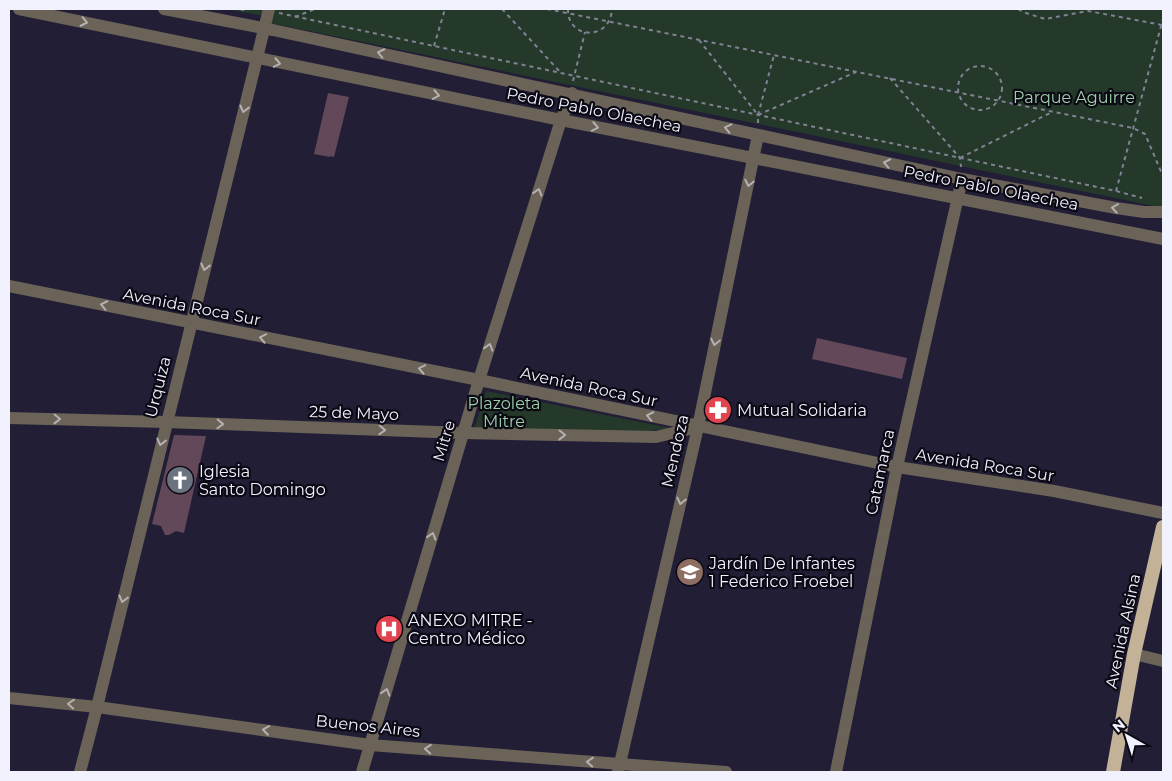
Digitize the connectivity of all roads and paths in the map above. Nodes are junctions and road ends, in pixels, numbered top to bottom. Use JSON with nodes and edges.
{"nodes":[{"id":1,"x":19,"y":9,"type":"edge"},
{"id":2,"x":164,"y":9,"type":"edge"},
{"id":3,"x":315,"y":9,"type":"edge"},
{"id":4,"x":445,"y":9,"type":"edge"},
{"id":5,"x":502,"y":9,"type":"edge"},
{"id":6,"x":547,"y":9,"type":"edge"},
{"id":7,"x":568,"y":9,"type":"edge"},
{"id":8,"x":612,"y":9,"type":"edge"},
{"id":9,"x":1018,"y":9,"type":"edge"},
{"id":10,"x":269,"y":10,"type":"edge"},
{"id":11,"x":568,"y":13,"type":"junction"},
{"id":12,"x":295,"y":17,"type":"junction"},
{"id":13,"x":1163,"y":19,"type":"edge"},
{"id":14,"x":609,"y":22,"type":"junction"},
{"id":15,"x":1162,"y":25,"type":"junction"},
{"id":16,"x":264,"y":28,"type":"junction"},
{"id":17,"x":585,"y":32,"type":"junction"},
{"id":18,"x":699,"y":40,"type":"junction"},
{"id":19,"x":434,"y":46,"type":"junction"},
{"id":20,"x":774,"y":55,"type":"junction"},
{"id":21,"x":256,"y":59,"type":"junction"},
{"id":22,"x":856,"y":72,"type":"junction"},
{"id":23,"x":562,"y":73,"type":"junction"},
{"id":24,"x":574,"y":76,"type":"junction"},
{"id":25,"x":890,"y":78,"type":"junction"},
{"id":26,"x":958,"y":92,"type":"junction"},
{"id":27,"x":572,"y":94,"type":"junction"},
{"id":28,"x":999,"y":100,"type":"junction"},
{"id":29,"x":1052,"y":111,"type":"junction"},
{"id":30,"x":758,"y":115,"type":"junction"},
{"id":31,"x":561,"y":120,"type":"junction"},
{"id":32,"x":1133,"y":128,"type":"junction"},
{"id":33,"x":758,"y":135,"type":"junction"},
{"id":34,"x":754,"y":158,"type":"junction"},
{"id":35,"x":960,"y":158,"type":"junction"},
{"id":36,"x":1163,"y":176,"type":"edge"},
{"id":37,"x":962,"y":179,"type":"junction"},
{"id":38,"x":1116,"y":191,"type":"junction"},
{"id":39,"x":959,"y":198,"type":"junction"},
{"id":40,"x":1144,"y":199,"type":"dead end"},
{"id":41,"x":1163,"y":212,"type":"edge"},
{"id":42,"x":1163,"y":239,"type":"edge"},
{"id":43,"x":9,"y":286,"type":"edge"},
{"id":44,"x":191,"y":323,"type":"junction"},
{"id":45,"x":479,"y":380,"type":"junction"},
{"id":46,"x":9,"y":418,"type":"edge"},
{"id":47,"x":166,"y":422,"type":"junction"},
{"id":48,"x":698,"y":427,"type":"junction"},
{"id":49,"x":463,"y":434,"type":"junction"},
{"id":50,"x":897,"y":467,"type":"junction"},
{"id":51,"x":1163,"y":513,"type":"edge"},
{"id":52,"x":1163,"y":527,"type":"edge"},
{"id":53,"x":1134,"y":654,"type":"junction"},
{"id":54,"x":1163,"y":660,"type":"edge"},
{"id":55,"x":9,"y":698,"type":"edge"},
{"id":56,"x":97,"y":706,"type":"junction"},
{"id":57,"x":370,"y":745,"type":"junction"},
{"id":58,"x":619,"y":768,"type":"edge"},
{"id":59,"x":80,"y":772,"type":"edge"},
{"id":60,"x":362,"y":772,"type":"edge"},
{"id":61,"x":726,"y":772,"type":"edge"},
{"id":62,"x":836,"y":772,"type":"edge"},
{"id":63,"x":1113,"y":772,"type":"edge"}],
"edges":[{"from":1,"to":21,"type":"street","name":"Pedro Pablo Olaechea","one_way":true},
{"from":2,"to":16,"type":"street","name":"Pedro Pablo Olaechea"},
{"from":3,"to":12,"type":"path"},
{"from":4,"to":19,"type":"path"},
{"from":5,"to":23,"type":"path"},
{"from":6,"to":11,"type":"path"},
{"from":7,"to":11,"type":"path"},
{"from":8,"to":14,"type":"path"},
{"from":9,"to":15,"type":"path"},
{"from":10,"to":12,"type":"path"},
{"from":10,"to":16,"type":"street","name":"Urquiza"},
{"from":11,"to":14,"type":"path"},
{"from":11,"to":17,"type":"path"},
{"from":12,"to":19,"type":"path"},
{"from":13,"to":15,"type":"path"},
{"from":14,"to":17,"type":"path"},
{"from":14,"to":18,"type":"path"},
{"from":15,"to":32,"type":"path"},
{"from":16,"to":21,"type":"street","name":"Urquiza"},
{"from":27,"to":16,"type":"street","name":"Pedro Pablo Olaechea","one_way":true},
{"from":17,"to":24,"type":"path"},
{"from":18,"to":20,"type":"path"},
{"from":18,"to":30,"type":"path"},
{"from":19,"to":23,"type":"path"},
{"from":20,"to":22,"type":"path"},
{"from":20,"to":30,"type":"path"},
{"from":21,"to":31,"type":"street","name":"Pedro Pablo Olaechea","one_way":true},
{"from":21,"to":44,"type":"street","name":"Urquiza","one_way":true},
{"from":22,"to":25,"type":"path"},
{"from":22,"to":30,"type":"path"},
{"from":23,"to":24,"type":"path"},
{"from":24,"to":27,"type":"path"},
{"from":24,"to":30,"type":"path"},
{"from":25,"to":26,"type":"path"},
{"from":25,"to":35,"type":"path"},
{"from":26,"to":28,"type":"path"},
{"from":26,"to":28,"type":"path"},
{"from":26,"to":28,"type":"path"},
{"from":27,"to":31,"type":"street","name":"Mitre"},
{"from":33,"to":27,"type":"street","name":"Pedro Pablo Olaechea","one_way":true},
{"from":28,"to":29,"type":"path"},
{"from":29,"to":32,"type":"path"},
{"from":29,"to":35,"type":"path"},
{"from":30,"to":35,"type":"path"},
{"from":31,"to":34,"type":"street","name":"Pedro Pablo Olaechea","one_way":true},
{"from":45,"to":31,"type":"street","name":"Mitre","one_way":true},
{"from":32,"to":36,"type":"path"},
{"from":32,"to":38,"type":"path"},
{"from":33,"to":34,"type":"street","name":"Mendoza"},
{"from":37,"to":33,"type":"street","name":"Pedro Pablo Olaechea","one_way":true},
{"from":34,"to":39,"type":"street","name":"Pedro Pablo Olaechea"},
{"from":34,"to":48,"type":"street","name":"Mendoza","one_way":true},
{"from":35,"to":38,"type":"path"},
{"from":37,"to":39,"type":"street","name":"Catamarca"},
{"from":41,"to":37,"type":"street","name":"Pedro Pablo Olaechea","one_way":true},
{"from":38,"to":40,"type":"path"},
{"from":39,"to":42,"type":"street","name":"Pedro Pablo Olaechea"},
{"from":39,"to":50,"type":"street","name":"Catamarca"},
{"from":44,"to":43,"type":"street","name":"Avenida Roca Sur","one_way":true},
{"from":45,"to":44,"type":"street","name":"Avenida Roca Sur","one_way":true},
{"from":44,"to":47,"type":"street","name":"Urquiza"},
{"from":48,"to":45,"type":"street","name":"Avenida Roca Sur","one_way":true},
{"from":45,"to":49,"type":"street","name":"Mitre"},
{"from":46,"to":47,"type":"street","name":"25 de Mayo","one_way":true},
{"from":47,"to":49,"type":"street","name":"25 de Mayo","one_way":true},
{"from":47,"to":56,"type":"street","name":"Urquiza","one_way":true},
{"from":49,"to":48,"type":"street","name":"25 de Mayo","one_way":true},
{"from":48,"to":50,"type":"street","name":"Avenida Roca Sur"},
{"from":48,"to":58,"type":"street","name":"Mendoza","one_way":true},
{"from":57,"to":49,"type":"street","name":"Mitre","one_way":true},
{"from":50,"to":51,"type":"street","name":"Avenida Roca Sur"},
{"from":50,"to":62,"type":"street","name":"Catamarca"},
{"from":52,"to":53,"type":"highway","name":"Avenida Alsina"},
{"from":53,"to":54,"type":"street"},
{"from":53,"to":63,"type":"highway","name":"Avenida Alsina"},
{"from":56,"to":55,"type":"street","name":"Buenos Aires","one_way":true},
{"from":57,"to":56,"type":"street","name":"Buenos Aires","one_way":true},
{"from":56,"to":59,"type":"street","name":"Urquiza"},
{"from":58,"to":57,"type":"street","name":"Buenos Aires","one_way":true},
{"from":57,"to":60,"type":"street","name":"Mitre"},
{"from":58,"to":61,"type":"street","name":"Buenos Aires"}]}
